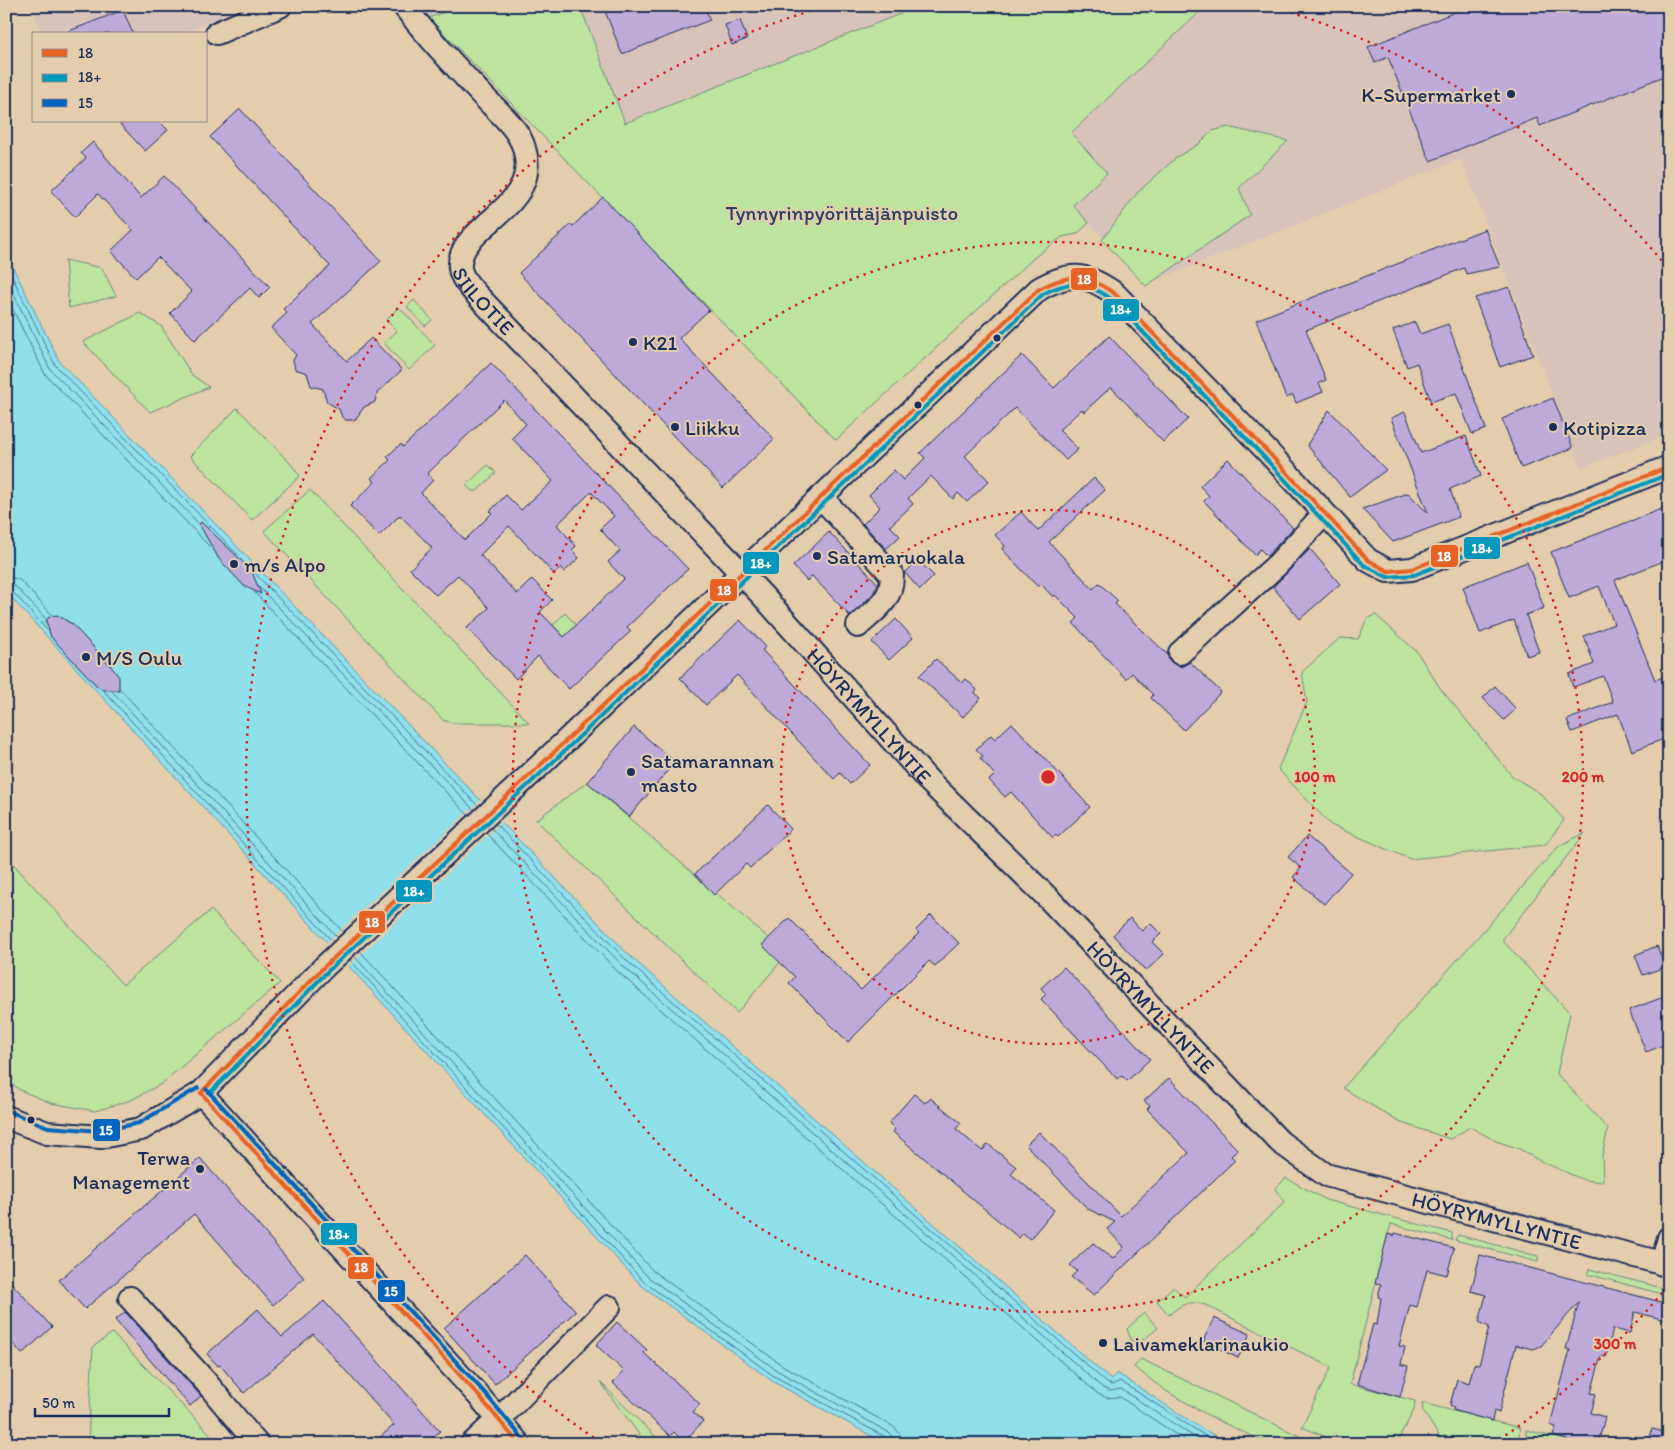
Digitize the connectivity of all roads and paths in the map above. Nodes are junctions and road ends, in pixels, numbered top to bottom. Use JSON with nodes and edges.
{"nodes":[{"id":1,"x":280,"y":6,"type":"edge"},
{"id":2,"x":404,"y":6,"type":"edge"},
{"id":3,"x":217,"y":33,"type":"dead end"},
{"id":4,"x":1669,"y":467,"type":"edge"},
{"id":5,"x":821,"y":497,"type":"junction"},
{"id":6,"x":1324,"y":514,"type":"junction"},
{"id":7,"x":740,"y":573,"type":"junction"},
{"id":8,"x":858,"y":626,"type":"dead end"},
{"id":9,"x":1180,"y":653,"type":"dead end"},
{"id":10,"x":201,"y":1093,"type":"junction"},
{"id":11,"x":6,"y":1117,"type":"edge"},
{"id":12,"x":1669,"y":1238,"type":"edge"},
{"id":13,"x":1665,"y":1264,"type":"edge"},
{"id":14,"x":130,"y":1298,"type":"dead end"},
{"id":15,"x":608,"y":1307,"type":"dead end"},
{"id":16,"x":497,"y":1420,"type":"junction"},
{"id":17,"x":257,"y":1444,"type":"edge"},
{"id":18,"x":472,"y":1444,"type":"edge"},
{"id":19,"x":519,"y":1444,"type":"edge"}],
"edges":[{"from":1,"to":3,"type":"street"},
{"from":2,"to":7,"type":"street","name":"SIILOTIE"},
{"from":4,"to":6,"type":"street"},
{"from":5,"to":6,"type":"street"},
{"from":5,"to":7,"type":"street"},
{"from":5,"to":8,"type":"street"},
{"from":6,"to":9,"type":"street"},
{"from":7,"to":10,"type":"street"},
{"from":7,"to":13,"type":"street","name":"HÖYRYMYLLYNTIE"},
{"from":10,"to":11,"type":"street"},
{"from":10,"to":16,"type":"street"},
{"from":12,"to":13,"type":"street"},
{"from":14,"to":17,"type":"street"},
{"from":15,"to":16,"type":"street"},
{"from":16,"to":18,"type":"street"},
{"from":16,"to":19,"type":"street"}]}
